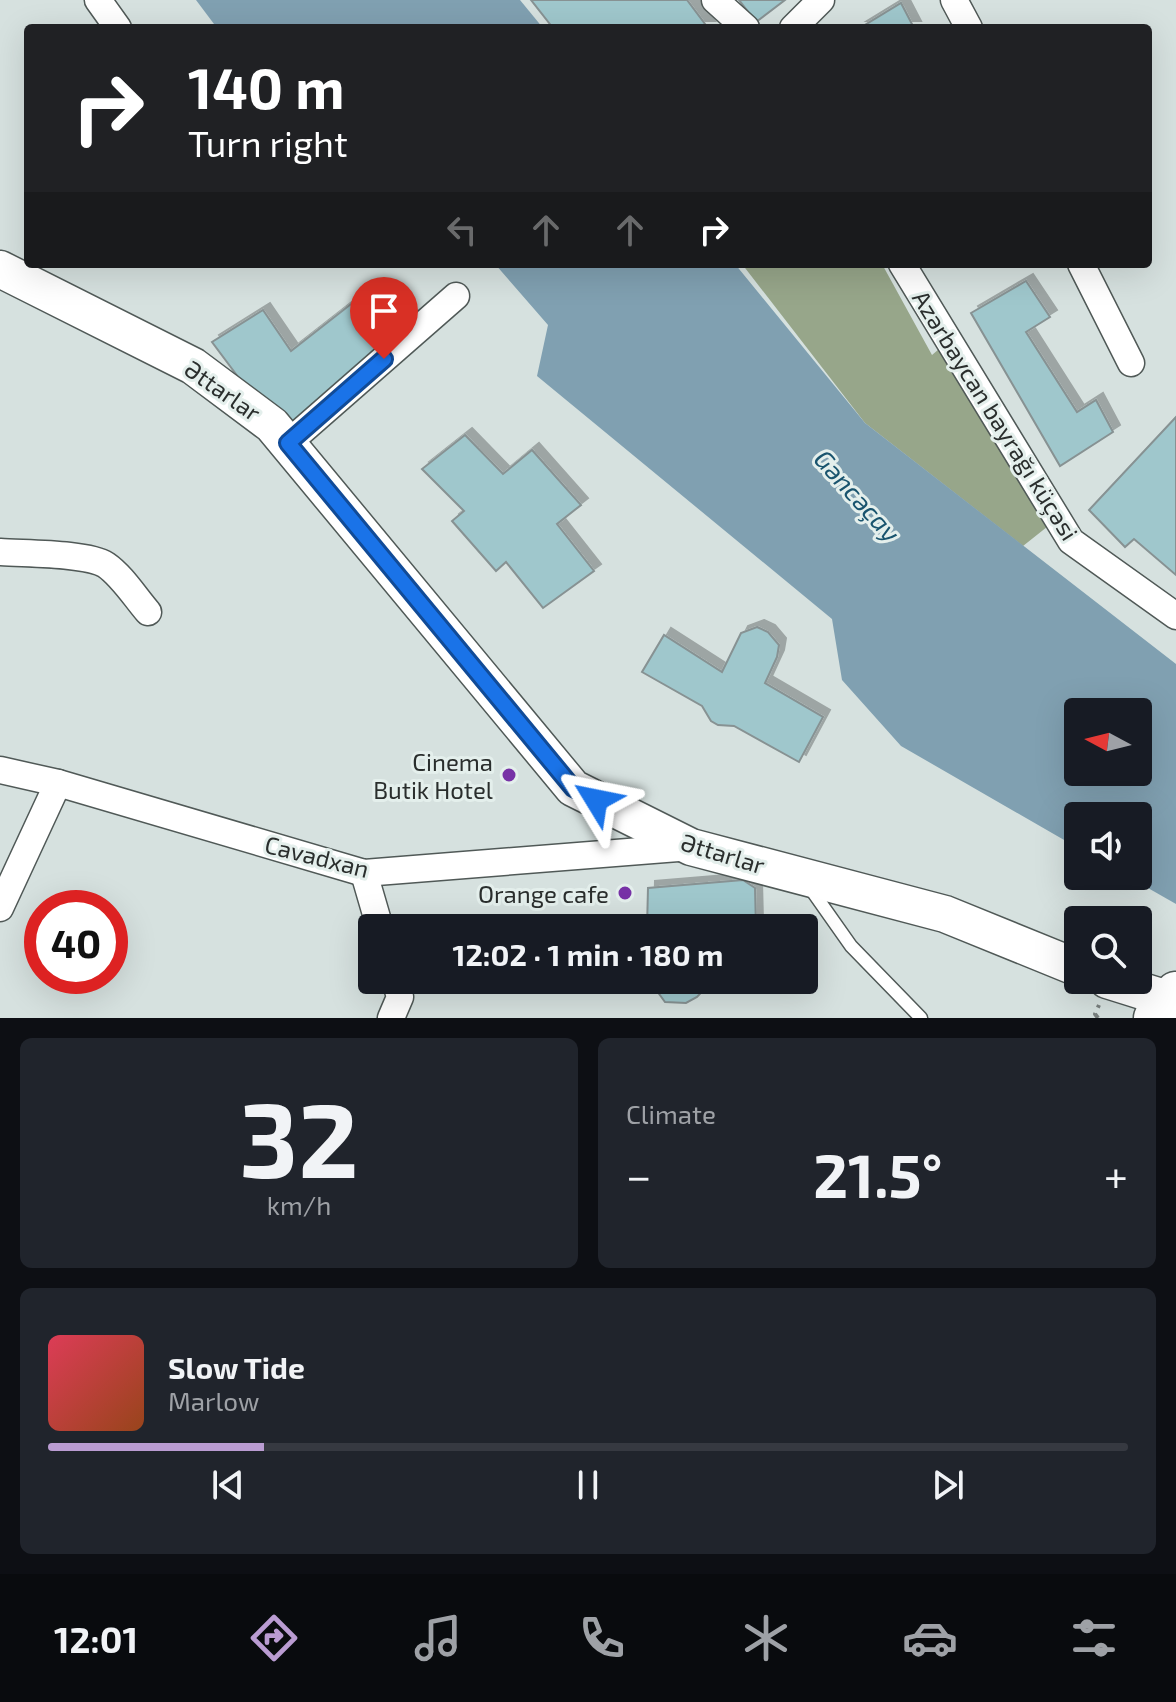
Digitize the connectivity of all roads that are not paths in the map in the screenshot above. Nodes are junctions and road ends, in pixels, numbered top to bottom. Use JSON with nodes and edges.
{"nodes":[{"id":1,"x":98,"y":0,"type":"edge"},
{"id":2,"x":715,"y":0,"type":"edge"},
{"id":3,"x":821,"y":0,"type":"edge"},
{"id":4,"x":954,"y":0,"type":"edge"},
{"id":5,"x":115,"y":24,"type":"edge"},
{"id":6,"x":742,"y":24,"type":"edge"},
{"id":7,"x":797,"y":24,"type":"edge"},
{"id":8,"x":967,"y":24,"type":"edge"},
{"id":9,"x":904,"y":268,"type":"edge"},
{"id":10,"x":1083,"y":268,"type":"edge"},
{"id":11,"x":0,"y":269,"type":"edge"},
{"id":12,"x":456,"y":296,"type":"dead end"},
{"id":13,"x":1131,"y":363,"type":"dead end"},
{"id":14,"x":288,"y":443,"type":"junction"},
{"id":15,"x":0,"y":552,"type":"edge"},
{"id":16,"x":148,"y":612,"type":"dead end"},
{"id":17,"x":1176,"y":616,"type":"edge"},
{"id":18,"x":0,"y":770,"type":"edge"},
{"id":19,"x":58,"y":783,"type":"junction"},
{"id":20,"x":691,"y":847,"type":"junction"},
{"id":21,"x":364,"y":873,"type":"junction"},
{"id":22,"x":801,"y":876,"type":"junction"},
{"id":23,"x":0,"y":908,"type":"edge"},
{"id":24,"x":376,"y":914,"type":"edge"},
{"id":25,"x":1064,"y":962,"type":"edge"},
{"id":26,"x":399,"y":994,"type":"edge"},
{"id":27,"x":1143,"y":994,"type":"edge"},
{"id":28,"x":1169,"y":1004,"type":"edge"},
{"id":29,"x":391,"y":1018,"type":"edge"},
{"id":30,"x":921,"y":1018,"type":"edge"}],
"edges":[{"from":1,"to":5,"type":"street"},
{"from":2,"to":6,"type":"street"},
{"from":3,"to":7,"type":"street"},
{"from":4,"to":8,"type":"street"},
{"from":9,"to":17,"type":"street","name":"Azərbaycan bayrağı küçəsi"},
{"from":10,"to":13,"type":"street"},
{"from":11,"to":14,"type":"street","name":"Əttarlar"},
{"from":12,"to":14,"type":"street"},
{"from":14,"to":20,"type":"street","name":"Əttarlar"},
{"from":15,"to":16,"type":"street"},
{"from":18,"to":19,"type":"street","name":"Cavadxan"},
{"from":19,"to":21,"type":"street","name":"Cavadxan"},
{"from":19,"to":23,"type":"street"},
{"from":20,"to":21,"type":"street","name":"Cavadxan"},
{"from":20,"to":22,"type":"street","name":"Əttarlar"},
{"from":21,"to":24,"type":"street"},
{"from":22,"to":25,"type":"street","name":"Əttarlar"},
{"from":22,"to":30,"type":"lane"},
{"from":26,"to":29,"type":"street"},
{"from":27,"to":28,"type":"street"}]}
